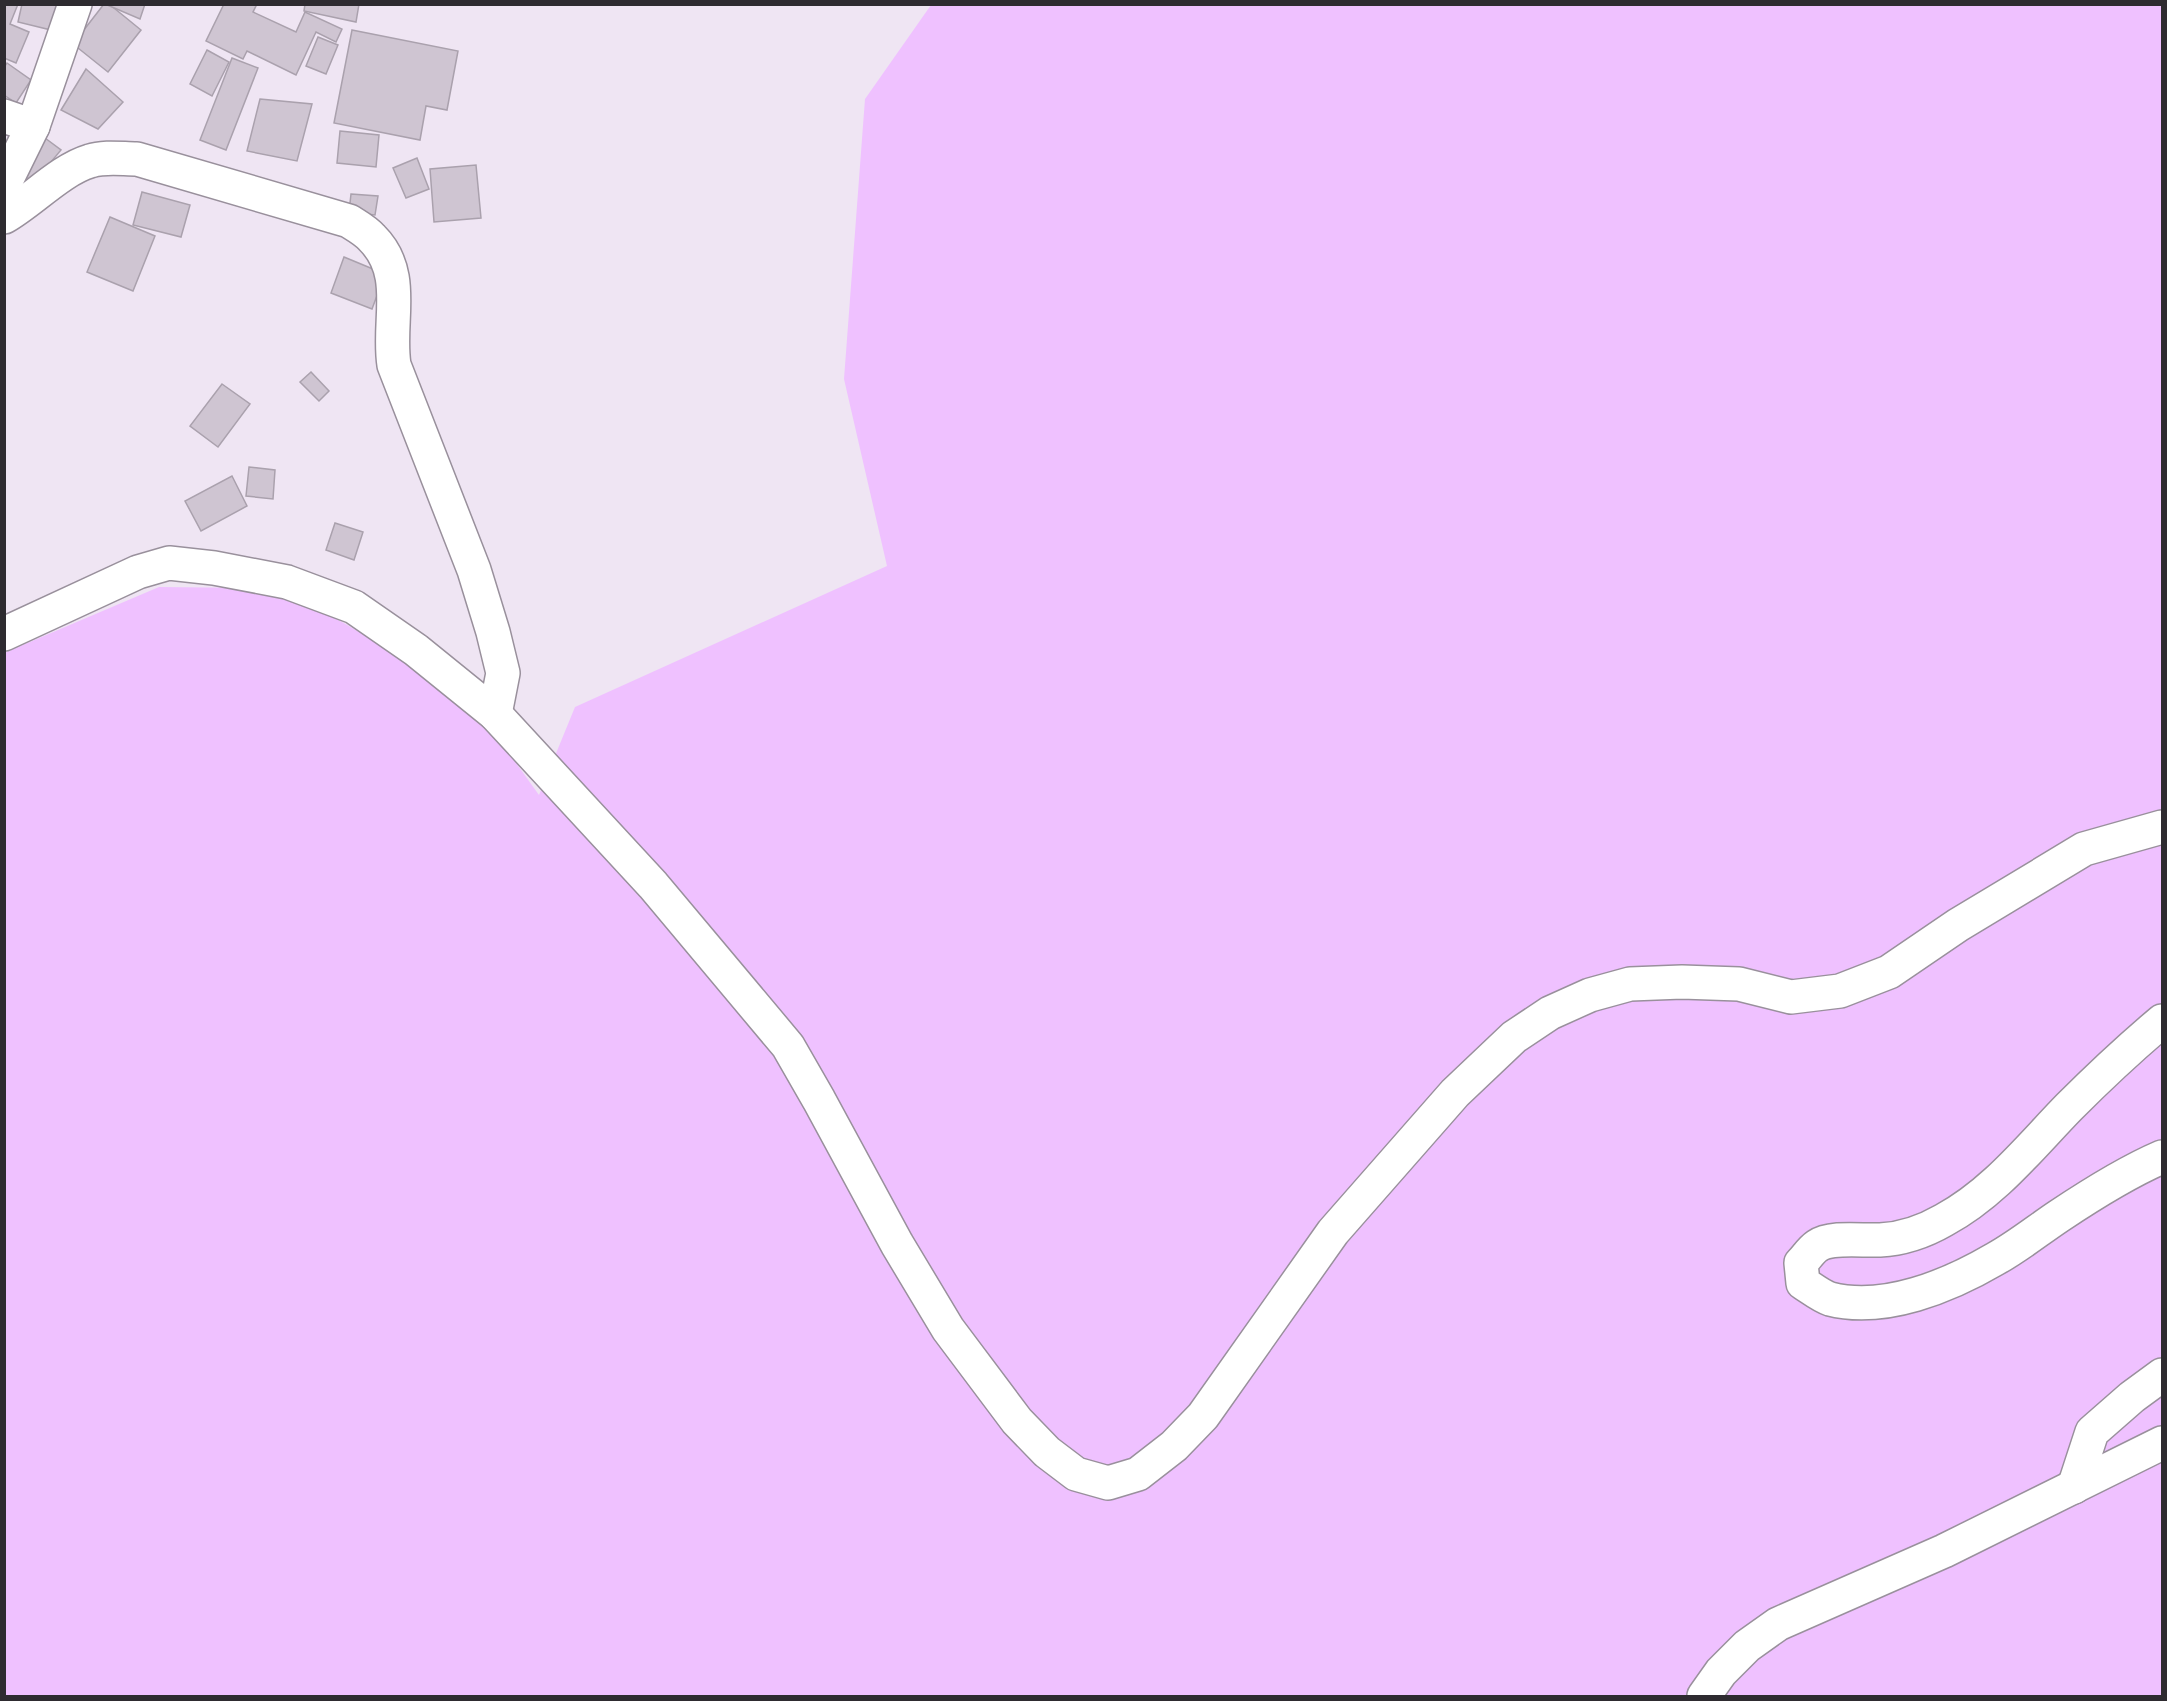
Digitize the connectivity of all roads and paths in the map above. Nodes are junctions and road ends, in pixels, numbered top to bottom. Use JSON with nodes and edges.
{"nodes":[{"id":1,"x":75,"y":4,"type":"edge"},
{"id":2,"x":19,"y":121,"type":"edge"},
{"id":3,"x":4,"y":185,"type":"edge"},
{"id":4,"x":4,"y":217,"type":"edge"},
{"id":5,"x":4,"y":634,"type":"edge"},
{"id":6,"x":495,"y":714,"type":"junction"},
{"id":7,"x":2163,"y":827,"type":"edge"},
{"id":8,"x":2163,"y":1021,"type":"edge"},
{"id":9,"x":2163,"y":1157,"type":"edge"},
{"id":10,"x":2163,"y":1376,"type":"edge"},
{"id":11,"x":2163,"y":1443,"type":"edge"},
{"id":12,"x":2074,"y":1487,"type":"junction"},
{"id":13,"x":1704,"y":1696,"type":"edge"}],
"edges":[{"from":1,"to":2,"type":"street"},
{"from":2,"to":3,"type":"street"},
{"from":4,"to":6,"type":"street"},
{"from":5,"to":6,"type":"street"},
{"from":6,"to":7,"type":"street"},
{"from":8,"to":9,"type":"street"},
{"from":10,"to":12,"type":"street"},
{"from":11,"to":12,"type":"street"},
{"from":12,"to":13,"type":"street"}]}
